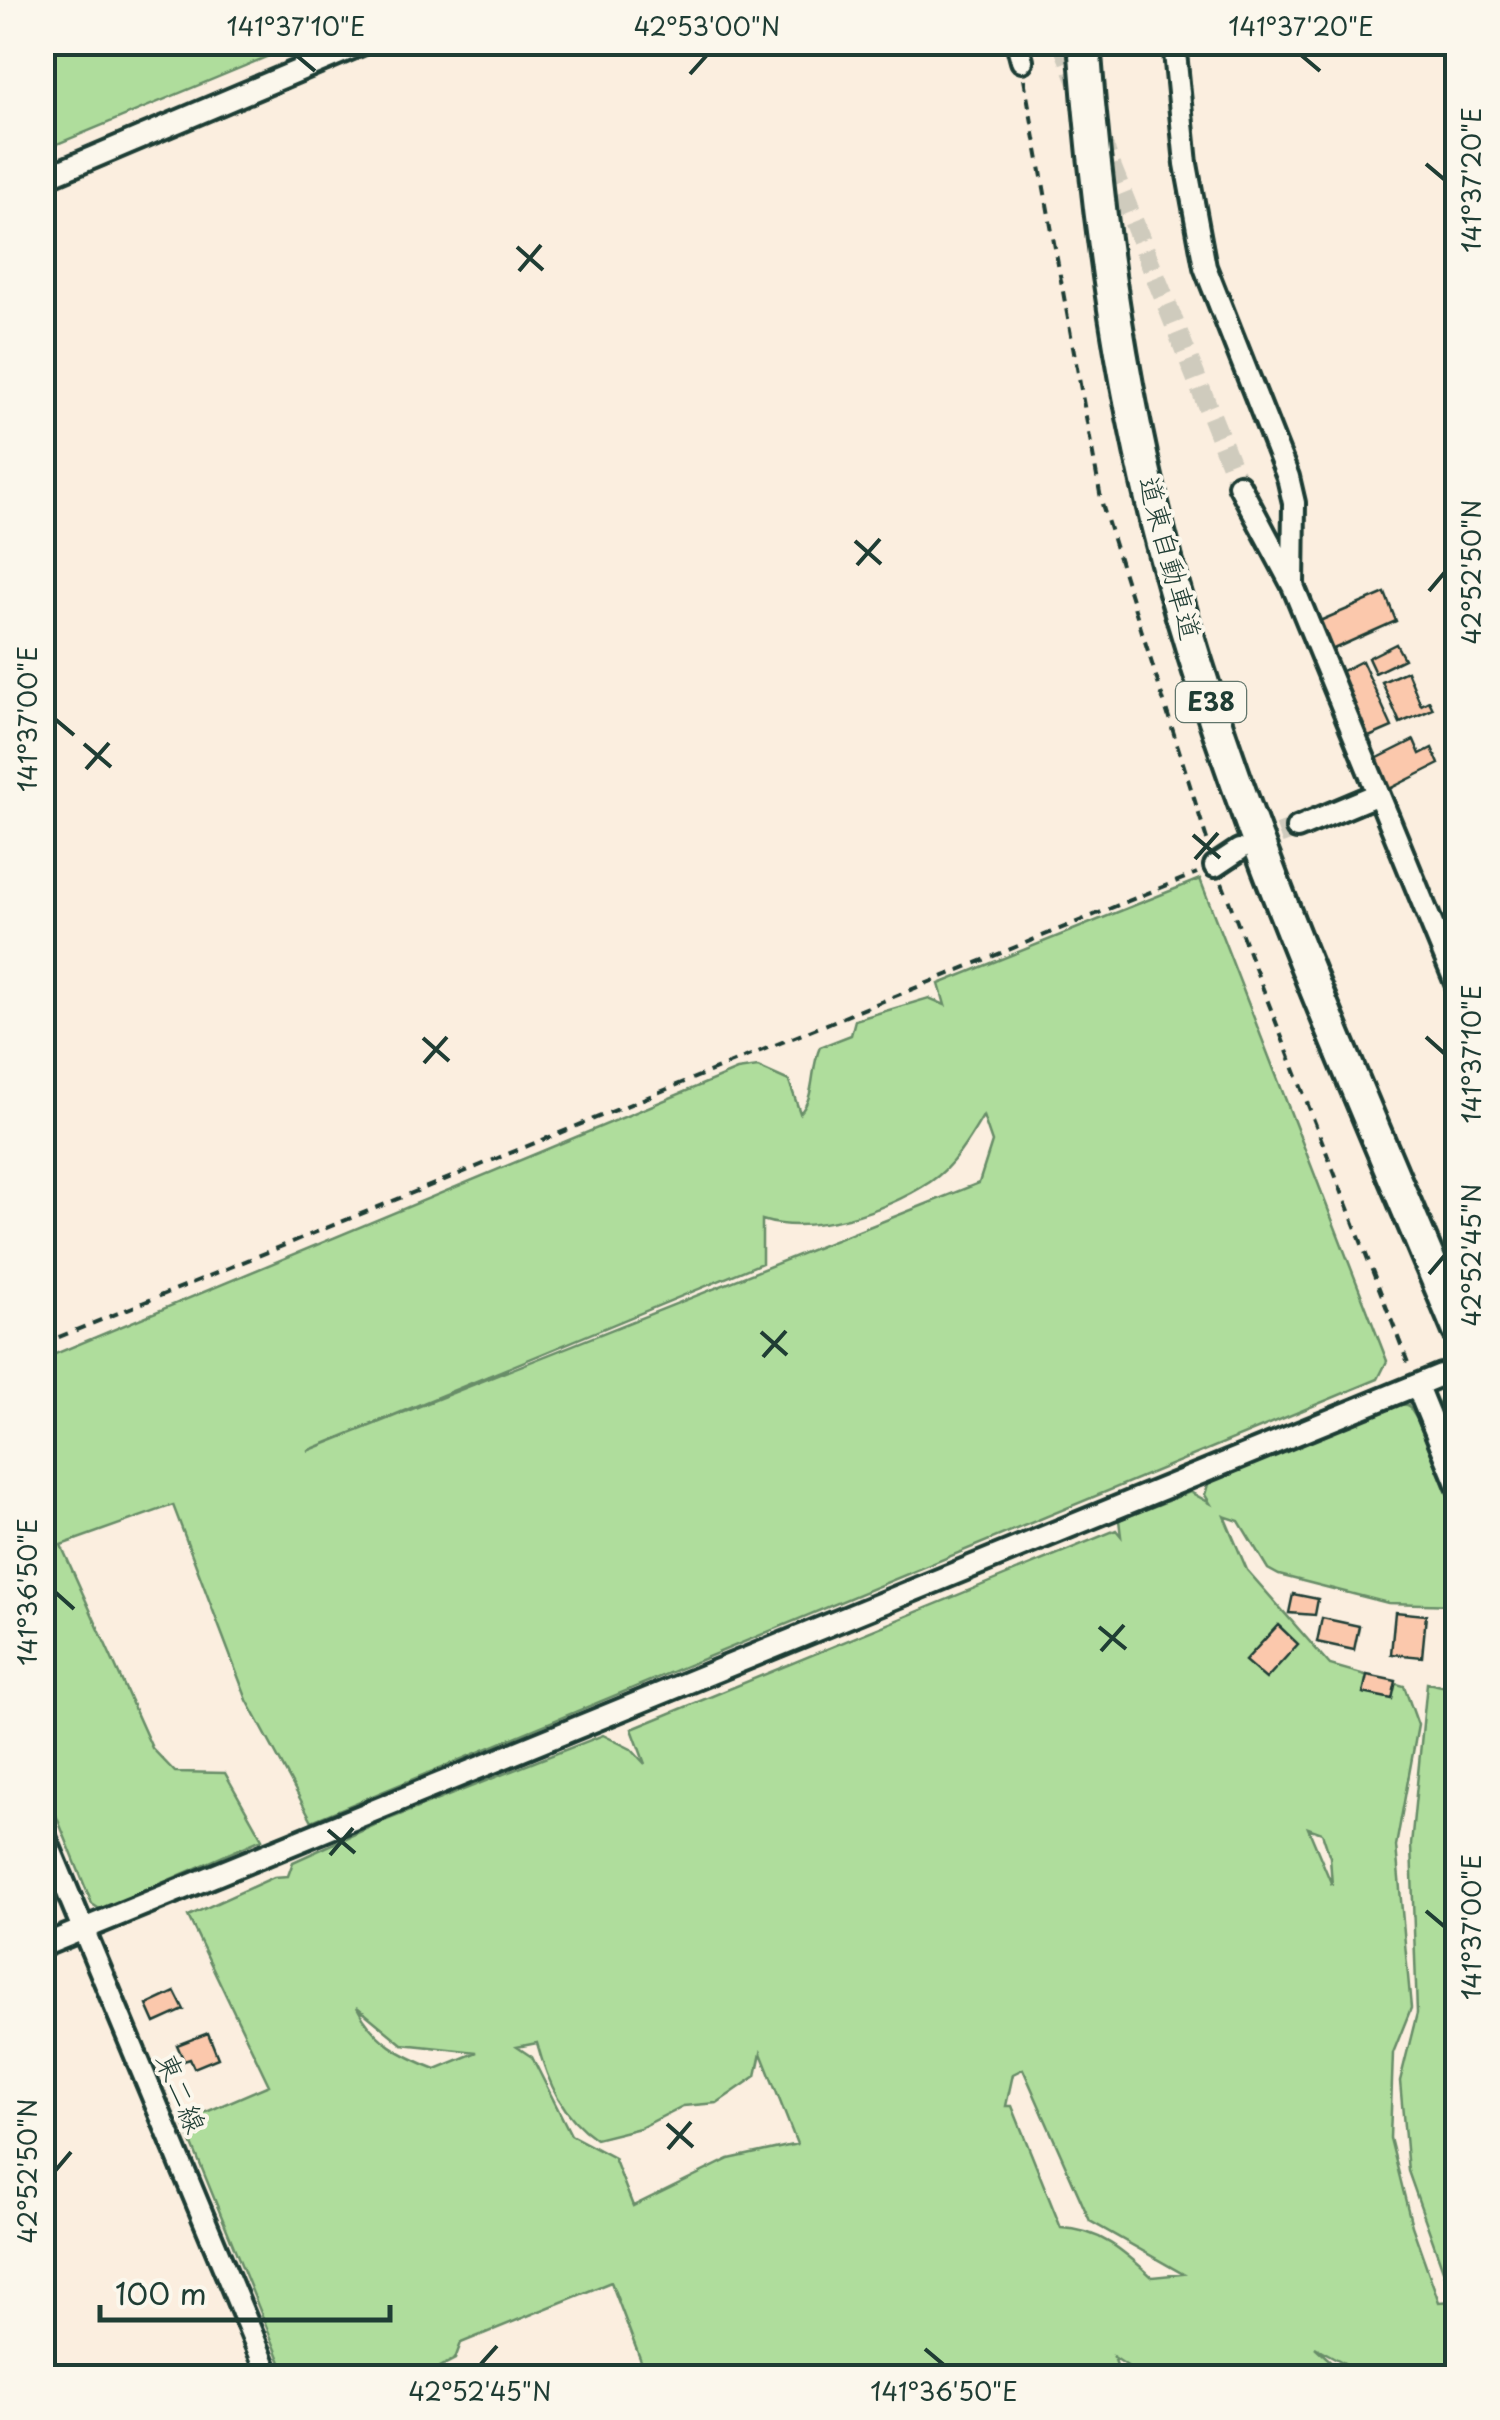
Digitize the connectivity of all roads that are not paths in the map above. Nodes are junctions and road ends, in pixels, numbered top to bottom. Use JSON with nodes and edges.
{"nodes":[{"id":1,"x":366,"y":42,"type":"edge"},
{"id":2,"x":1084,"y":42,"type":"edge"},
{"id":3,"x":1174,"y":42,"type":"edge"},
{"id":4,"x":42,"y":179,"type":"edge"},
{"id":5,"x":1238,"y":484,"type":"tunnel mouth"},
{"id":6,"x":1294,"y":586,"type":"junction"},
{"id":7,"x":1378,"y":794,"type":"junction"},
{"id":8,"x":1297,"y":828,"type":"tunnel mouth"},
{"id":9,"x":1239,"y":850,"type":"tunnel mouth"},
{"id":10,"x":1215,"y":866,"type":"road end"},
{"id":11,"x":1458,"y":988,"type":"edge"},
{"id":12,"x":1458,"y":1329,"type":"edge"},
{"id":13,"x":1441,"y":1375,"type":"dead end"},
{"id":14,"x":1417,"y":1386,"type":"junction"},
{"id":15,"x":1458,"y":1486,"type":"edge"},
{"id":16,"x":42,"y":1830,"type":"edge"},
{"id":17,"x":82,"y":1930,"type":"junction"},
{"id":18,"x":42,"y":1946,"type":"edge"},
{"id":19,"x":270,"y":2378,"type":"edge"}],
"edges":[{"from":1,"to":4,"type":"street"},
{"from":2,"to":12,"type":"highway","name":"道東自動車道","number":"E38"},
{"from":3,"to":6,"type":"street"},
{"from":5,"to":6,"type":"street"},
{"from":6,"to":7,"type":"street"},
{"from":7,"to":8,"type":"street"},
{"from":7,"to":11,"type":"street"},
{"from":9,"to":10,"type":"street"},
{"from":13,"to":14,"type":"street"},
{"from":14,"to":15,"type":"street"},
{"from":14,"to":17,"type":"street"},
{"from":16,"to":17,"type":"street","name":"東二線"},
{"from":17,"to":18,"type":"street"},
{"from":17,"to":19,"type":"street","name":"東二線"}]}
